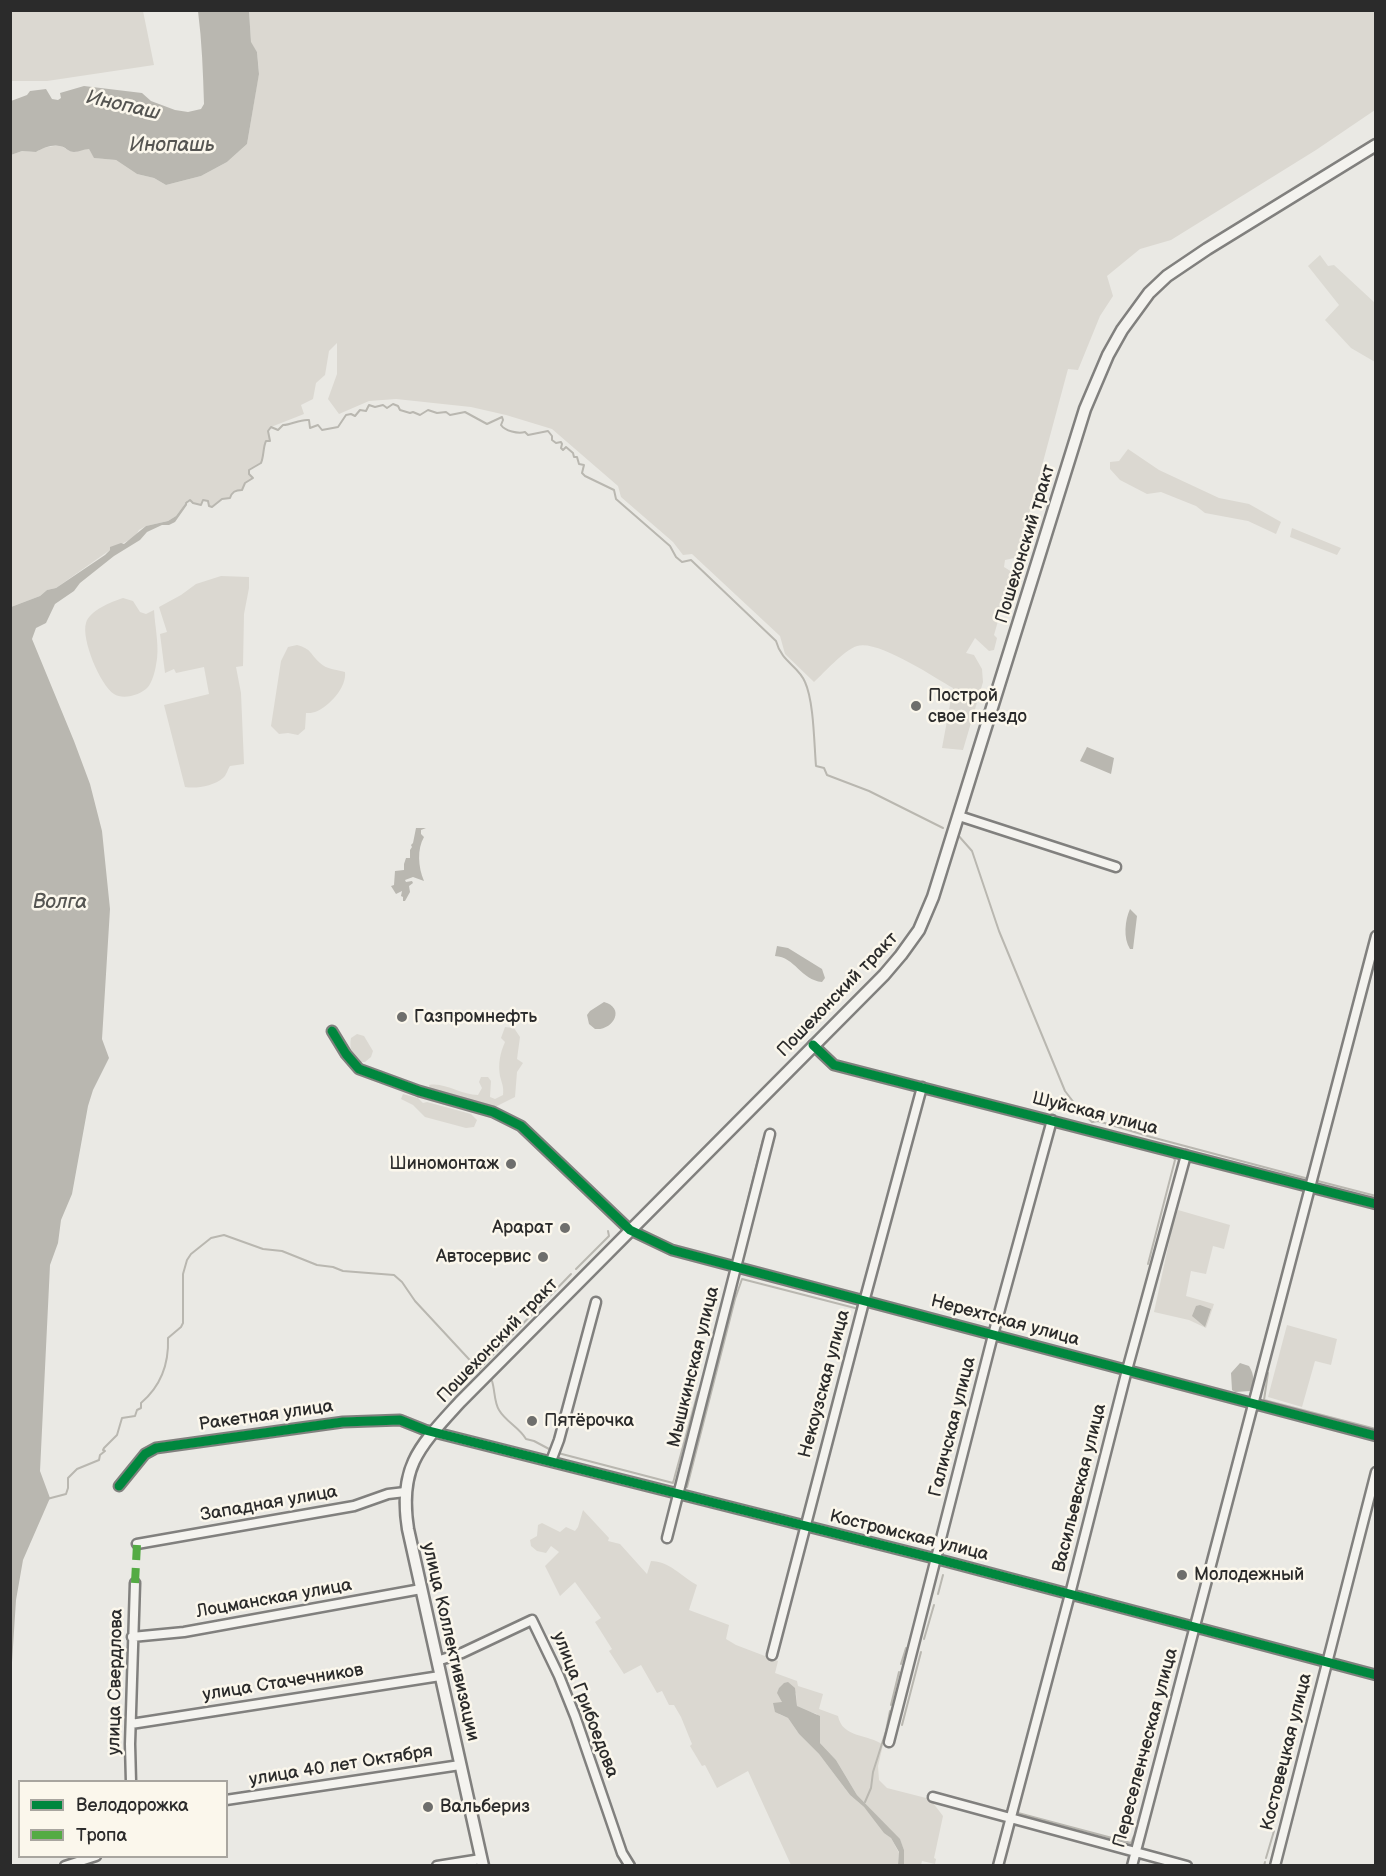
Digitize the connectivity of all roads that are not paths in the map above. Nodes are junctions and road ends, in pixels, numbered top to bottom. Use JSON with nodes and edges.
{"nodes":[{"id":1,"x":1376,"y":145,"type":"edge"},
{"id":2,"x":959,"y":816,"type":"junction"},
{"id":3,"x":1116,"y":867,"type":"dead end"},
{"id":4,"x":1376,"y":936,"type":"edge"},
{"id":5,"x":332,"y":1031,"type":"dead end"},
{"id":6,"x":813,"y":1045,"type":"junction"},
{"id":7,"x":922,"y":1087,"type":"junction"},
{"id":8,"x":1052,"y":1120,"type":"junction"},
{"id":9,"x":770,"y":1134,"type":"dead end"},
{"id":10,"x":1186,"y":1155,"type":"junction"},
{"id":11,"x":1312,"y":1182,"type":"junction"},
{"id":12,"x":1376,"y":1204,"type":"edge"},
{"id":13,"x":630,"y":1230,"type":"junction"},
{"id":14,"x":736,"y":1268,"type":"junction"},
{"id":15,"x":596,"y":1302,"type":"dead end"},
{"id":16,"x":864,"y":1302,"type":"junction"},
{"id":17,"x":993,"y":1335,"type":"junction"},
{"id":18,"x":1126,"y":1370,"type":"junction"},
{"id":19,"x":1254,"y":1404,"type":"junction"},
{"id":20,"x":433,"y":1432,"type":"junction"},
{"id":21,"x":1376,"y":1436,"type":"edge"},
{"id":22,"x":551,"y":1461,"type":"junction"},
{"id":23,"x":1376,"y":1472,"type":"edge"},
{"id":24,"x":119,"y":1486,"type":"dead end"},
{"id":25,"x":405,"y":1492,"type":"junction"},
{"id":26,"x":678,"y":1494,"type":"junction"},
{"id":27,"x":805,"y":1526,"type":"junction"},
{"id":28,"x":667,"y":1538,"type":"dead end"},
{"id":29,"x":137,"y":1544,"type":"dead end"},
{"id":30,"x":937,"y":1559,"type":"junction"},
{"id":31,"x":135,"y":1583,"type":"dead end"},
{"id":32,"x":421,"y":1589,"type":"junction"},
{"id":33,"x":1070,"y":1594,"type":"junction"},
{"id":34,"x":1196,"y":1627,"type":"junction"},
{"id":35,"x":132,"y":1637,"type":"junction"},
{"id":36,"x":772,"y":1655,"type":"dead end"},
{"id":37,"x":437,"y":1661,"type":"junction"},
{"id":38,"x":1327,"y":1663,"type":"junction"},
{"id":39,"x":1376,"y":1675,"type":"edge"},
{"id":40,"x":440,"y":1676,"type":"junction"},
{"id":41,"x":131,"y":1724,"type":"junction"},
{"id":42,"x":889,"y":1742,"type":"dead end"},
{"id":43,"x":460,"y":1765,"type":"junction"},
{"id":44,"x":131,"y":1780,"type":"edge"},
{"id":45,"x":933,"y":1797,"type":"dead end"},
{"id":46,"x":228,"y":1800,"type":"edge"},
{"id":47,"x":1010,"y":1820,"type":"junction"},
{"id":48,"x":1135,"y":1853,"type":"junction"},
{"id":49,"x":93,"y":1858,"type":"edge"},
{"id":50,"x":482,"y":1862,"type":"edge"},
{"id":51,"x":65,"y":1866,"type":"edge"},
{"id":52,"x":437,"y":1866,"type":"edge"},
{"id":53,"x":630,"y":1866,"type":"edge"},
{"id":54,"x":998,"y":1866,"type":"edge"},
{"id":55,"x":1132,"y":1866,"type":"edge"},
{"id":56,"x":1187,"y":1866,"type":"edge"},
{"id":57,"x":1275,"y":1866,"type":"edge"}],
"edges":[{"from":1,"to":2,"type":"main road","name":"Пошехонский тракт"},
{"from":2,"to":3,"type":"street"},
{"from":2,"to":6,"type":"main road","name":"Пошехонский тракт"},
{"from":4,"to":11,"type":"street","name":"Переселенческая улица"},
{"from":5,"to":13,"type":"street","name":"Нерехтская улица"},
{"from":6,"to":7,"type":"street","name":"Шуйская улица"},
{"from":6,"to":13,"type":"main road","name":"Пошехонский тракт"},
{"from":7,"to":8,"type":"street","name":"Шуйская улица"},
{"from":7,"to":16,"type":"street","name":"Некоузская улица"},
{"from":8,"to":10,"type":"street","name":"Шуйская улица"},
{"from":8,"to":17,"type":"street","name":"Галичская улица"},
{"from":9,"to":14,"type":"street","name":"Мышкинская улица"},
{"from":10,"to":11,"type":"street","name":"Шуйская улица"},
{"from":10,"to":18,"type":"street","name":"Васильевская улица"},
{"from":11,"to":12,"type":"street","name":"Шуйская улица"},
{"from":11,"to":19,"type":"street","name":"Переселенческая улица"},
{"from":13,"to":14,"type":"street","name":"Нерехтская улица"},
{"from":13,"to":20,"type":"main road","name":"Пошехонский тракт"},
{"from":14,"to":16,"type":"street","name":"Нерехтская улица"},
{"from":14,"to":26,"type":"street","name":"Мышкинская улица"},
{"from":15,"to":22,"type":"street"},
{"from":16,"to":17,"type":"street","name":"Нерехтская улица"},
{"from":16,"to":27,"type":"street","name":"Некоузская улица"},
{"from":17,"to":18,"type":"street","name":"Нерехтская улица"},
{"from":17,"to":30,"type":"street","name":"Галичская улица"},
{"from":18,"to":19,"type":"street","name":"Нерехтская улица"},
{"from":18,"to":33,"type":"street","name":"Васильевская улица"},
{"from":19,"to":21,"type":"street","name":"Нерехтская улица"},
{"from":19,"to":34,"type":"street","name":"Переселенческая улица"},
{"from":20,"to":22,"type":"street","name":"Костромская улица"},
{"from":20,"to":24,"type":"street","name":"Ракетная улица"},
{"from":20,"to":25,"type":"main road","name":"улица Коллективизации"},
{"from":22,"to":26,"type":"street","name":"Костромская улица"},
{"from":23,"to":38,"type":"street","name":"Костовецкая улица"},
{"from":25,"to":29,"type":"street","name":"Западная улица"},
{"from":25,"to":32,"type":"main road","name":"улица Коллективизации"},
{"from":26,"to":27,"type":"street","name":"Костромская улица"},
{"from":26,"to":28,"type":"street","name":"Мышкинская улица"},
{"from":27,"to":30,"type":"street","name":"Костромская улица"},
{"from":27,"to":36,"type":"street","name":"Некоузская улица"},
{"from":30,"to":33,"type":"street","name":"Костромская улица"},
{"from":30,"to":42,"type":"street","name":"Галичская улица"},
{"from":31,"to":35,"type":"street","name":"улица Свердлова"},
{"from":32,"to":35,"type":"street","name":"Лоцманская улица"},
{"from":32,"to":37,"type":"main road","name":"улица Коллективизации"},
{"from":33,"to":34,"type":"street","name":"Костромская улица"},
{"from":33,"to":47,"type":"street","name":"Васильевская улица"},
{"from":34,"to":38,"type":"street","name":"Костромская улица"},
{"from":34,"to":48,"type":"street","name":"Переселенческая улица"},
{"from":35,"to":41,"type":"street","name":"улица Свердлова"},
{"from":37,"to":40,"type":"main road","name":"улица Коллективизации"},
{"from":37,"to":53,"type":"street","name":"улица Грибоедова"},
{"from":38,"to":39,"type":"street","name":"Костромская улица"},
{"from":38,"to":57,"type":"street","name":"Костовецкая улица"},
{"from":40,"to":41,"type":"street","name":"улица Стачечников"},
{"from":40,"to":43,"type":"main road","name":"улица Коллективизации"},
{"from":41,"to":44,"type":"street","name":"улица Свердлова"},
{"from":43,"to":46,"type":"street","name":"улица 40 лет Октября"},
{"from":43,"to":50,"type":"main road","name":"улица Коллективизации"},
{"from":45,"to":47,"type":"street"},
{"from":47,"to":48,"type":"street"},
{"from":47,"to":54,"type":"street","name":"Васильевская улица"},
{"from":48,"to":55,"type":"street","name":"Переселенческая улица"},
{"from":48,"to":56,"type":"street"},
{"from":49,"to":51,"type":"street"},
{"from":50,"to":52,"type":"street"}]}
